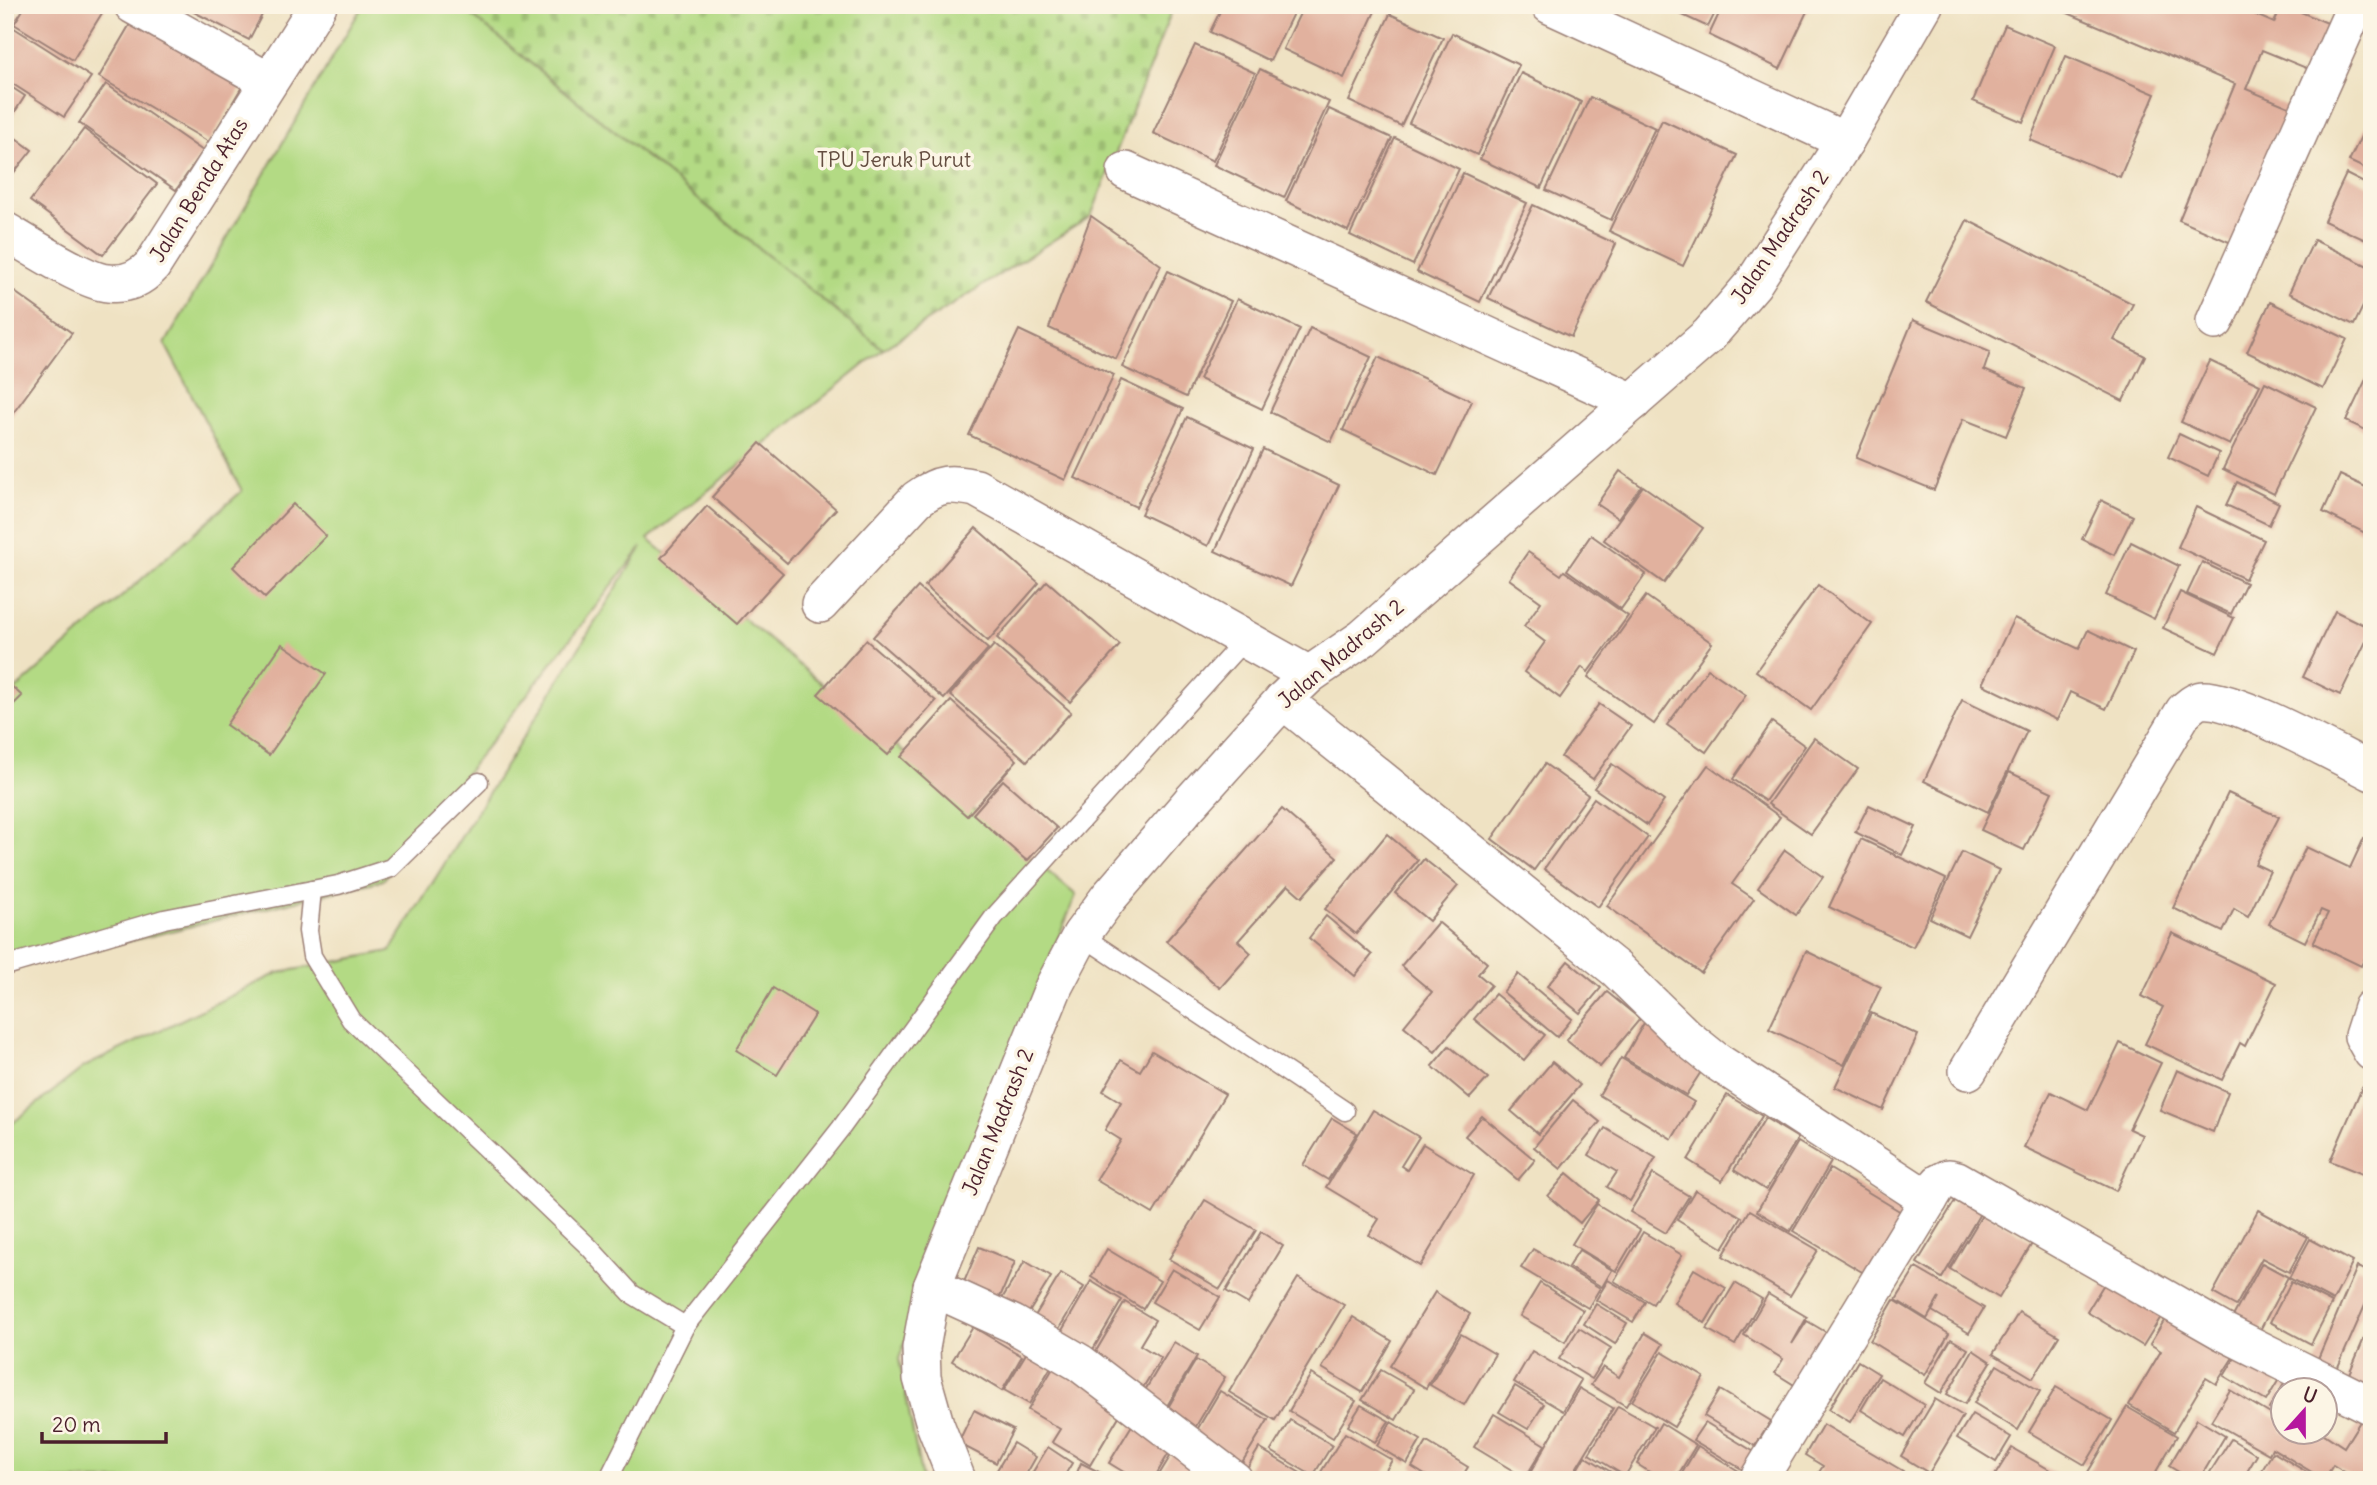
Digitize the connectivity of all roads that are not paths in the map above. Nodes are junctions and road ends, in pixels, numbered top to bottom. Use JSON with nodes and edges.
{"nodes":[{"id":1,"x":133,"y":5,"type":"edge"},
{"id":2,"x":318,"y":5,"type":"edge"},
{"id":3,"x":1550,"y":5,"type":"edge"},
{"id":4,"x":1924,"y":5,"type":"edge"},
{"id":5,"x":2356,"y":5,"type":"edge"},
{"id":6,"x":268,"y":81,"type":"junction"},
{"id":7,"x":1845,"y":141,"type":"junction"},
{"id":8,"x":1126,"y":171,"type":"dead end"},
{"id":9,"x":5,"y":231,"type":"edge"},
{"id":10,"x":2215,"y":321,"type":"dead end"},
{"id":11,"x":1633,"y":402,"type":"junction"},
{"id":12,"x":820,"y":604,"type":"dead end"},
{"id":13,"x":1245,"y":638,"type":"junction"},
{"id":14,"x":1309,"y":675,"type":"junction"},
{"id":15,"x":1283,"y":700,"type":"junction"},
{"id":16,"x":2372,"y":772,"type":"edge"},
{"id":17,"x":480,"y":782,"type":"dead end"},
{"id":18,"x":312,"y":890,"type":"junction"},
{"id":19,"x":1081,"y":935,"type":"junction"},
{"id":20,"x":5,"y":966,"type":"edge"},
{"id":21,"x":2372,"y":1008,"type":"edge"},
{"id":22,"x":2372,"y":1052,"type":"edge"},
{"id":23,"x":1968,"y":1071,"type":"dead end"},
{"id":24,"x":1345,"y":1111,"type":"dead end"},
{"id":25,"x":1929,"y":1200,"type":"junction"},
{"id":26,"x":932,"y":1287,"type":"junction"},
{"id":27,"x":685,"y":1325,"type":"junction"},
{"id":28,"x":2372,"y":1406,"type":"edge"},
{"id":29,"x":1231,"y":1479,"type":"edge"},
{"id":30,"x":608,"y":1480,"type":"edge"},
{"id":31,"x":957,"y":1480,"type":"edge"},
{"id":32,"x":1758,"y":1480,"type":"edge"}],
"edges":[{"from":1,"to":6,"type":"street"},
{"from":2,"to":6,"type":"street","name":"Jalan Benda Atas"},
{"from":3,"to":7,"type":"street"},
{"from":4,"to":7,"type":"street","name":"Jalan Madrash 2"},
{"from":5,"to":10,"type":"street"},
{"from":6,"to":9,"type":"street","name":"Jalan Benda Atas"},
{"from":7,"to":11,"type":"street","name":"Jalan Madrash 2"},
{"from":8,"to":11,"type":"street"},
{"from":11,"to":14,"type":"street","name":"Jalan Madrash 2"},
{"from":12,"to":13,"type":"street"},
{"from":13,"to":14,"type":"street"},
{"from":13,"to":27,"type":"lane"},
{"from":14,"to":15,"type":"street","name":"Jalan Madrash 2"},
{"from":15,"to":19,"type":"street","name":"Jalan Madrash 2"},
{"from":15,"to":25,"type":"street"},
{"from":16,"to":23,"type":"street"},
{"from":17,"to":18,"type":"lane"},
{"from":18,"to":20,"type":"lane"},
{"from":18,"to":27,"type":"lane"},
{"from":19,"to":24,"type":"lane"},
{"from":19,"to":26,"type":"street","name":"Jalan Madrash 2"},
{"from":21,"to":22,"type":"street"},
{"from":25,"to":28,"type":"street"},
{"from":25,"to":32,"type":"street"},
{"from":26,"to":29,"type":"street"},
{"from":26,"to":31,"type":"street","name":"Jalan Madrash 2"},
{"from":27,"to":30,"type":"lane"}]}
